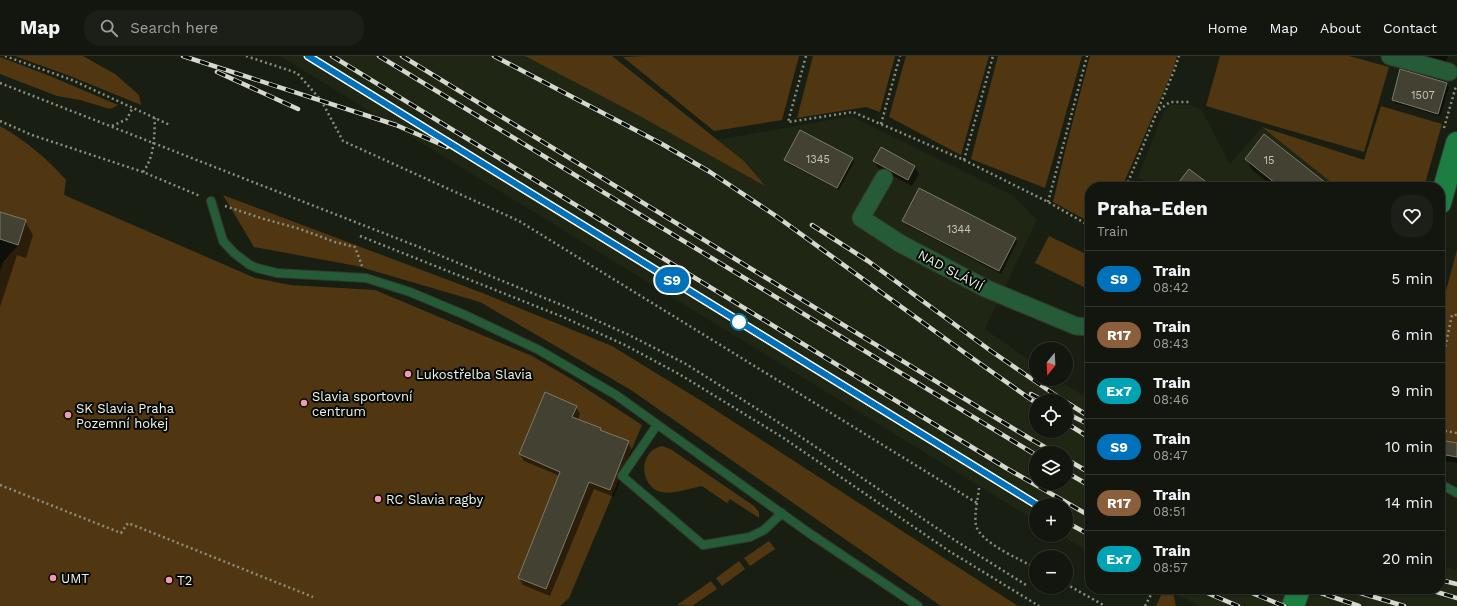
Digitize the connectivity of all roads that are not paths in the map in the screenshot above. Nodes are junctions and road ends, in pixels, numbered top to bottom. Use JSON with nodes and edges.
{"nodes":[{"id":1,"x":1390,"y":56,"type":"edge"},
{"id":2,"x":1449,"y":72,"type":"dead end"},
{"id":3,"x":1457,"y":143,"type":"edge"},
{"id":4,"x":884,"y":178,"type":"dead end"},
{"id":5,"x":1445,"y":185,"type":"edge"},
{"id":6,"x":211,"y":201,"type":"road end"},
{"id":7,"x":1085,"y":327,"type":"edge"},
{"id":8,"x":657,"y":425,"type":"junction"},
{"id":9,"x":1445,"y":487,"type":"edge"},
{"id":10,"x":1457,"y":494,"type":"edge"},
{"id":11,"x":782,"y":513,"type":"junction"},
{"id":12,"x":1297,"y":594,"type":"edge"},
{"id":13,"x":918,"y":606,"type":"edge"},
{"id":14,"x":1293,"y":606,"type":"edge"}],
"edges":[{"from":1,"to":2,"type":"street"},
{"from":3,"to":5,"type":"main road"},
{"from":4,"to":7,"type":"street","name":"NAD SLÁVIÍ"},
{"from":6,"to":8,"type":"lane"},
{"from":8,"to":11,"type":"lane"},
{"from":8,"to":11,"type":"lane"},
{"from":9,"to":10,"type":"lane"},
{"from":11,"to":13,"type":"lane"},
{"from":12,"to":14,"type":"main road"}]}
